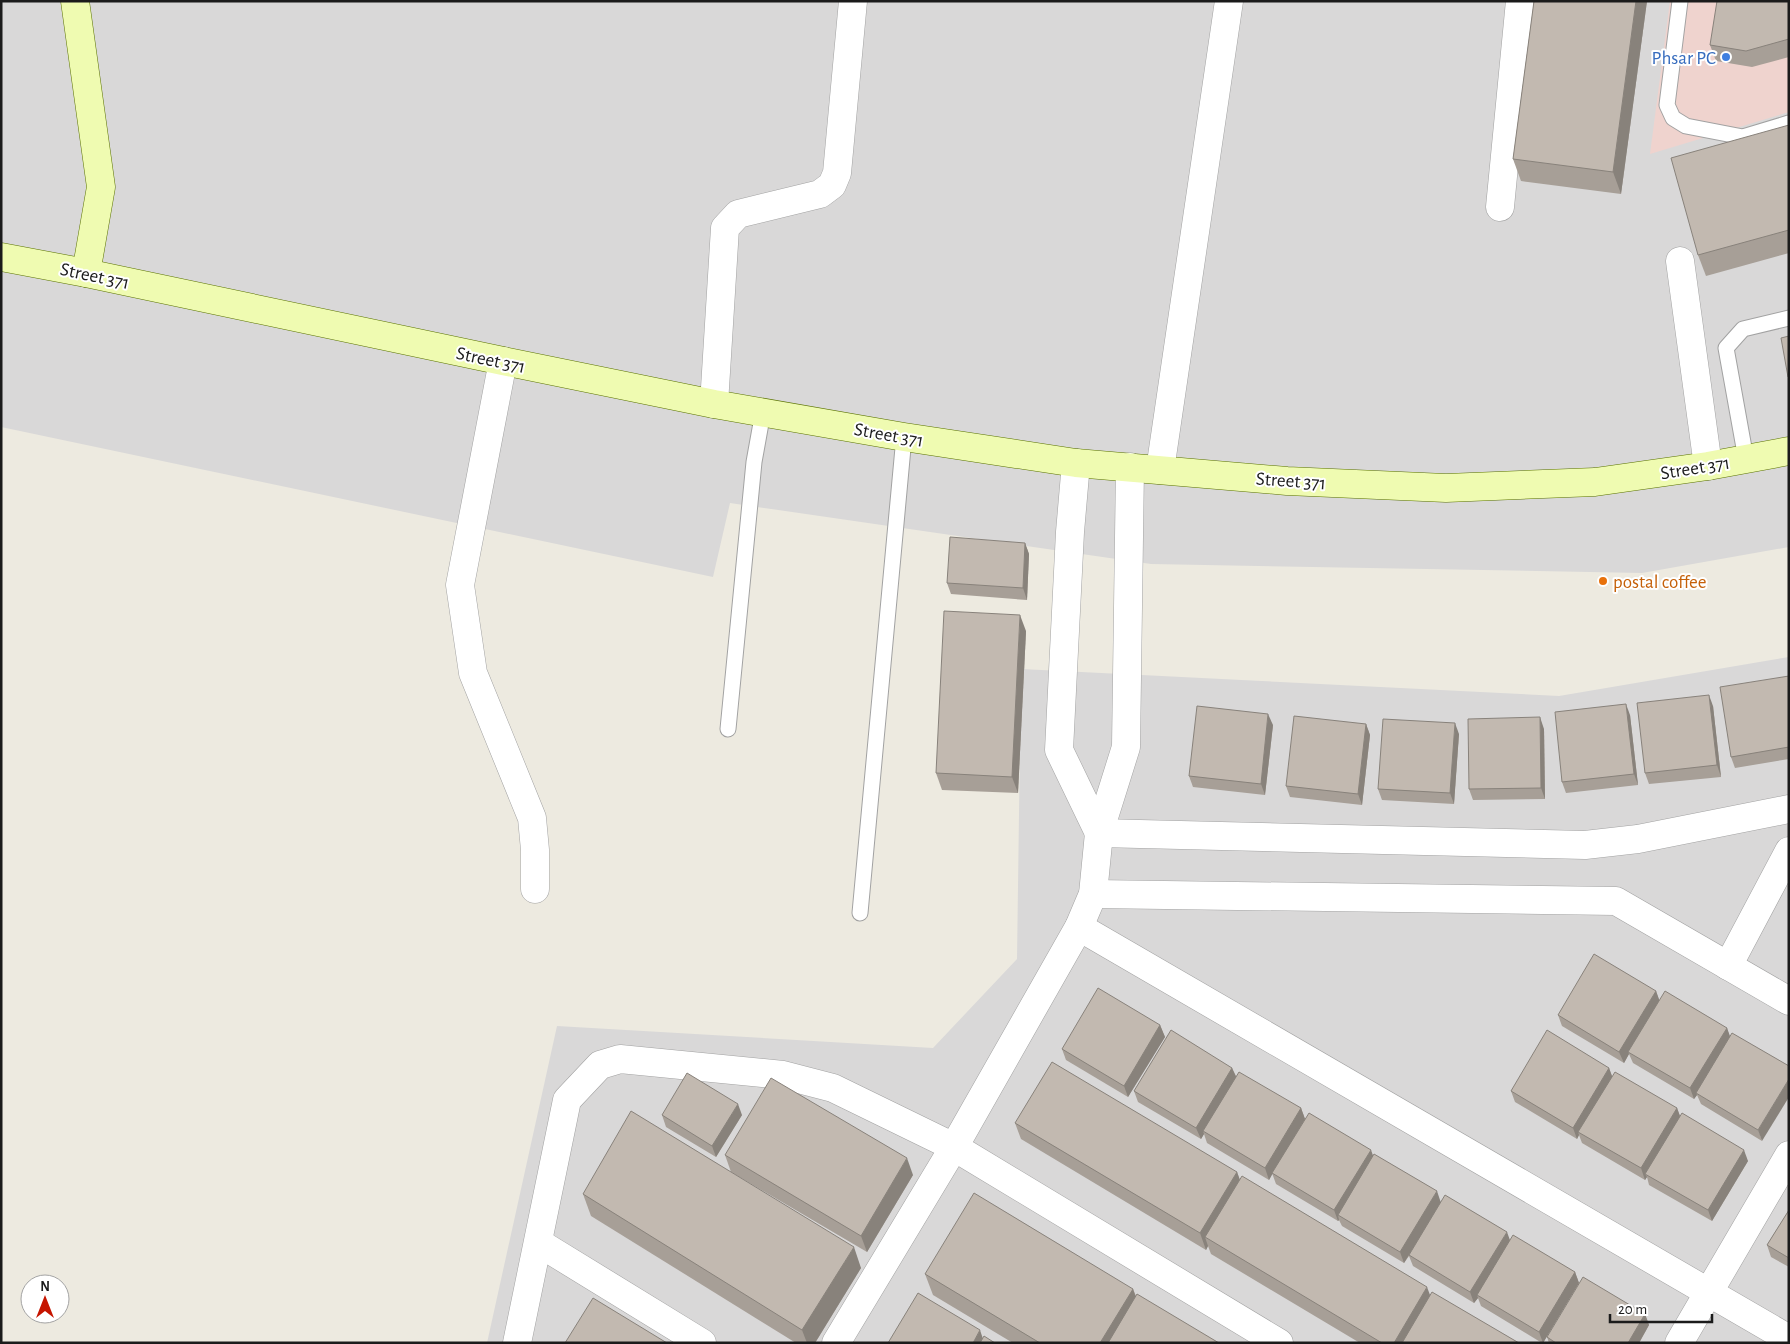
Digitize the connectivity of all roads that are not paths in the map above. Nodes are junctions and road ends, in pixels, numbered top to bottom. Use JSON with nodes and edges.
{"nodes":[{"id":1,"x":75,"y":1,"type":"edge"},
{"id":2,"x":853,"y":1,"type":"edge"},
{"id":3,"x":1229,"y":1,"type":"edge"},
{"id":4,"x":1520,"y":1,"type":"edge"},
{"id":5,"x":1680,"y":1,"type":"edge"},
{"id":6,"x":1789,"y":123,"type":"edge"},
{"id":7,"x":1500,"y":207,"type":"dead end"},
{"id":8,"x":1,"y":256,"type":"edge"},
{"id":9,"x":1680,"y":261,"type":"dead end"},
{"id":10,"x":86,"y":273,"type":"junction"},
{"id":11,"x":1789,"y":318,"type":"edge"},
{"id":12,"x":503,"y":361,"type":"junction"},
{"id":13,"x":714,"y":404,"type":"junction"},
{"id":14,"x":763,"y":412,"type":"junction"},
{"id":15,"x":904,"y":437,"type":"junction"},
{"id":16,"x":1789,"y":451,"type":"edge"},
{"id":17,"x":1746,"y":459,"type":"junction"},
{"id":18,"x":1076,"y":463,"type":"junction"},
{"id":19,"x":1708,"y":466,"type":"junction"},
{"id":20,"x":1130,"y":467,"type":"junction"},
{"id":21,"x":1160,"y":470,"type":"junction"},
{"id":22,"x":728,"y":729,"type":"dead end"},
{"id":23,"x":1789,"y":808,"type":"edge"},
{"id":24,"x":1099,"y":833,"type":"junction"},
{"id":25,"x":1789,"y":851,"type":"edge"},
{"id":26,"x":535,"y":889,"type":"dead end"},
{"id":27,"x":1093,"y":894,"type":"junction"},
{"id":28,"x":860,"y":913,"type":"dead end"},
{"id":29,"x":1078,"y":927,"type":"junction"},
{"id":30,"x":1728,"y":966,"type":"junction"},
{"id":31,"x":1789,"y":1001,"type":"edge"},
{"id":32,"x":954,"y":1147,"type":"junction"},
{"id":33,"x":1789,"y":1155,"type":"edge"},
{"id":34,"x":539,"y":1243,"type":"junction"},
{"id":35,"x":1708,"y":1292,"type":"junction"},
{"id":36,"x":1789,"y":1339,"type":"edge"},
{"id":37,"x":517,"y":1343,"type":"edge"},
{"id":38,"x":702,"y":1343,"type":"edge"},
{"id":39,"x":836,"y":1343,"type":"edge"},
{"id":40,"x":1279,"y":1343,"type":"edge"},
{"id":41,"x":1679,"y":1343,"type":"edge"}],
"edges":[{"from":1,"to":10,"type":"main road"},
{"from":2,"to":13,"type":"street"},
{"from":3,"to":21,"type":"street"},
{"from":4,"to":7,"type":"street"},
{"from":5,"to":6,"type":"lane"},
{"from":8,"to":10,"type":"main road","name":"Street 371"},
{"from":9,"to":19,"type":"street"},
{"from":10,"to":12,"type":"main road","name":"Street 371"},
{"from":11,"to":17,"type":"lane"},
{"from":12,"to":13,"type":"main road","name":"Street 371"},
{"from":12,"to":26,"type":"street"},
{"from":13,"to":14,"type":"main road","name":"Street 371"},
{"from":14,"to":15,"type":"main road","name":"Street 371"},
{"from":14,"to":22,"type":"lane"},
{"from":15,"to":18,"type":"main road","name":"Street 371"},
{"from":15,"to":28,"type":"lane"},
{"from":16,"to":17,"type":"main road","name":"Street 371"},
{"from":17,"to":19,"type":"main road","name":"Street 371"},
{"from":18,"to":20,"type":"main road","name":"Street 371"},
{"from":18,"to":24,"type":"street"},
{"from":19,"to":21,"type":"main road","name":"Street 371"},
{"from":20,"to":21,"type":"main road","name":"Street 371"},
{"from":20,"to":24,"type":"street"},
{"from":23,"to":24,"type":"street"},
{"from":24,"to":27,"type":"street"},
{"from":25,"to":30,"type":"street"},
{"from":27,"to":29,"type":"street"},
{"from":27,"to":30,"type":"street"},
{"from":29,"to":32,"type":"street"},
{"from":29,"to":35,"type":"street"},
{"from":30,"to":31,"type":"street"},
{"from":32,"to":34,"type":"street"},
{"from":32,"to":39,"type":"street"},
{"from":32,"to":40,"type":"street"},
{"from":33,"to":35,"type":"street"},
{"from":34,"to":37,"type":"street"},
{"from":34,"to":38,"type":"street"},
{"from":35,"to":36,"type":"street"},
{"from":35,"to":41,"type":"street"}]}
